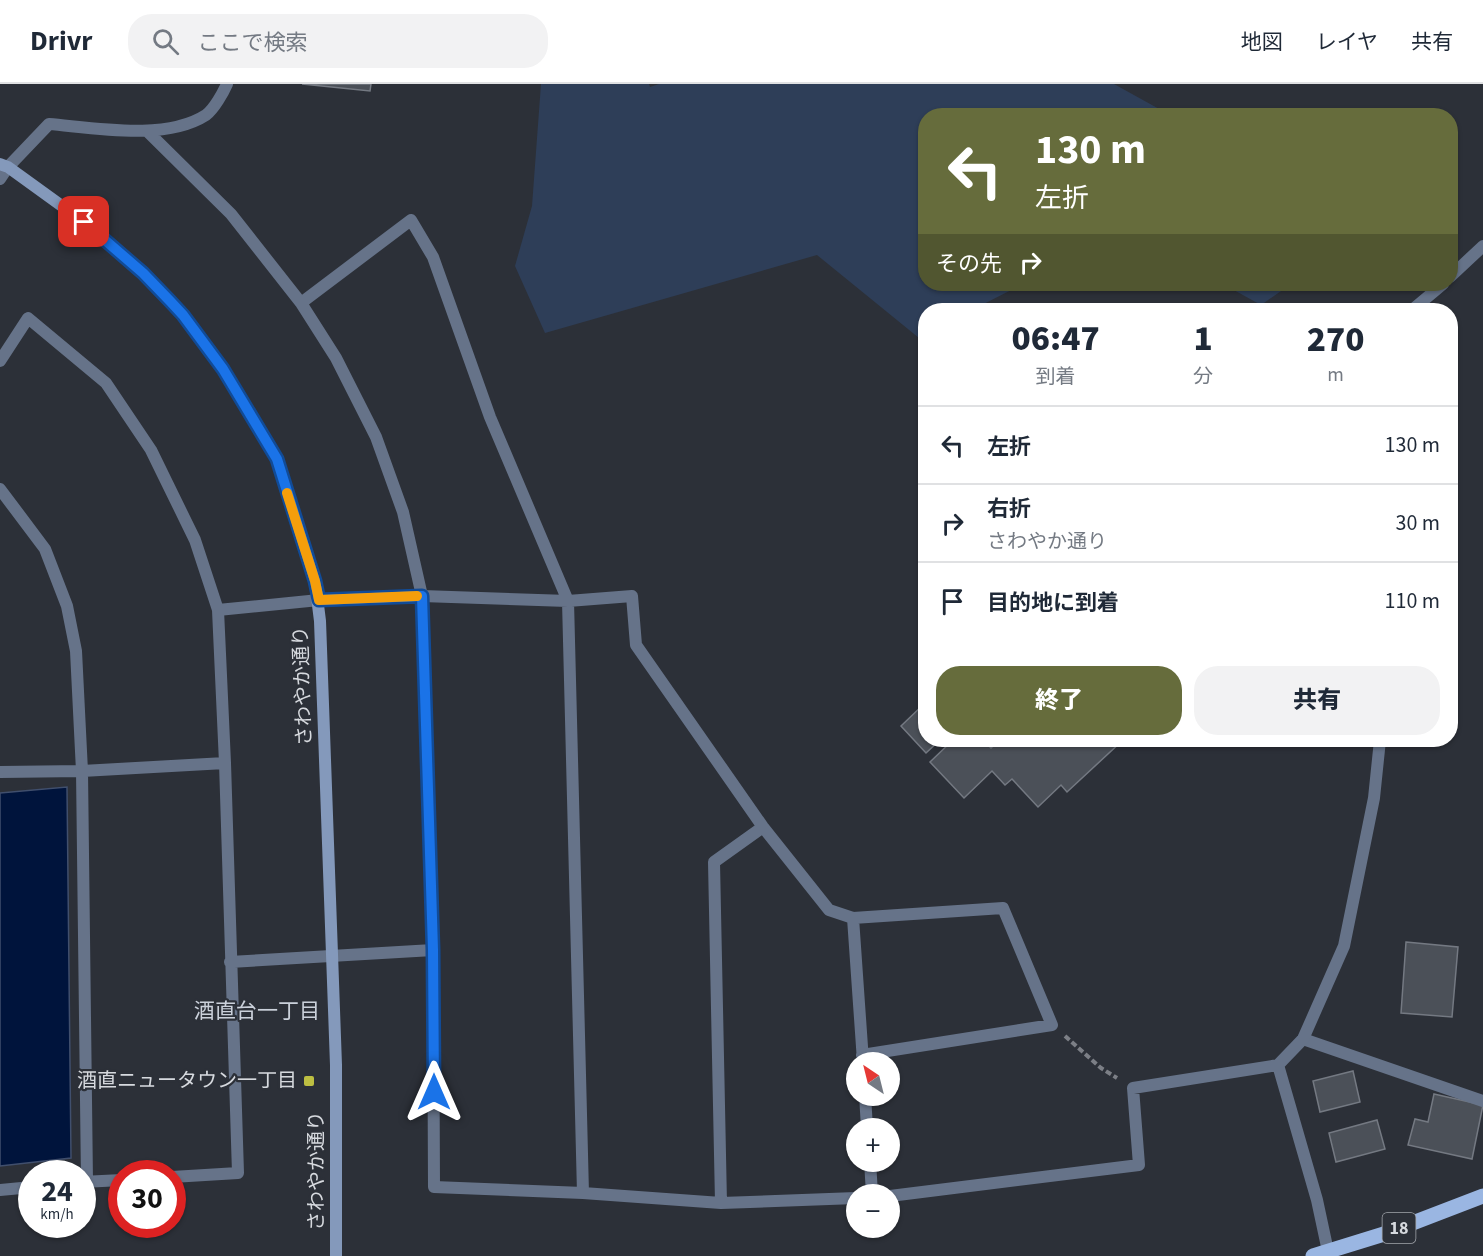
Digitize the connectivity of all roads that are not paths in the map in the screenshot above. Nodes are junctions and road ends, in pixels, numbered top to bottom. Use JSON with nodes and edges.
{"nodes":[{"id":1,"x":227,"y":84,"type":"edge"},
{"id":2,"x":148,"y":132,"type":"junction"},
{"id":3,"x":4,"y":166,"type":"edge"},
{"id":4,"x":0,"y":179,"type":"edge"},
{"id":5,"x":1483,"y":246,"type":"edge"},
{"id":6,"x":1458,"y":269,"type":"edge"},
{"id":7,"x":1435,"y":291,"type":"edge"},
{"id":8,"x":301,"y":303,"type":"junction"},
{"id":9,"x":1420,"y":303,"type":"edge"},
{"id":10,"x":0,"y":361,"type":"edge"},
{"id":11,"x":0,"y":489,"type":"edge"},
{"id":12,"x":422,"y":596,"type":"junction"},
{"id":13,"x":319,"y":600,"type":"junction"},
{"id":14,"x":568,"y":601,"type":"junction"},
{"id":15,"x":218,"y":610,"type":"junction"},
{"id":16,"x":1379,"y":747,"type":"edge"},
{"id":17,"x":225,"y":763,"type":"junction"},
{"id":18,"x":82,"y":771,"type":"junction"},
{"id":19,"x":0,"y":772,"type":"edge"},
{"id":20,"x":763,"y":827,"type":"junction"},
{"id":21,"x":853,"y":918,"type":"junction"},
{"id":22,"x":433,"y":950,"type":"junction"},
{"id":23,"x":332,"y":957,"type":"junction"},
{"id":24,"x":230,"y":962,"type":"junction"},
{"id":25,"x":1303,"y":1039,"type":"junction"},
{"id":26,"x":863,"y":1052,"type":"edge"},
{"id":27,"x":900,"y":1052,"type":"edge"},
{"id":28,"x":1278,"y":1065,"type":"junction"},
{"id":29,"x":1483,"y":1101,"type":"edge"},
{"id":30,"x":85,"y":1160,"type":"edge"},
{"id":31,"x":186,"y":1176,"type":"edge"},
{"id":32,"x":18,"y":1188,"type":"edge"},
{"id":33,"x":0,"y":1190,"type":"edge"},
{"id":34,"x":583,"y":1193,"type":"junction"},
{"id":35,"x":900,"y":1195,"type":"edge"},
{"id":36,"x":1483,"y":1196,"type":"edge"},
{"id":37,"x":846,"y":1198,"type":"edge"},
{"id":38,"x":721,"y":1203,"type":"junction"},
{"id":39,"x":1323,"y":1254,"type":"edge"},
{"id":40,"x":336,"y":1256,"type":"edge"}],
"edges":[{"from":1,"to":2,"type":"street"},
{"from":2,"to":3,"type":"street"},
{"from":2,"to":8,"type":"street"},
{"from":3,"to":4,"type":"street"},
{"from":3,"to":13,"type":"street","name":"さわやか通り"},
{"from":5,"to":6,"type":"street"},
{"from":7,"to":9,"type":"street"},
{"from":8,"to":12,"type":"street"},
{"from":8,"to":14,"type":"street"},
{"from":10,"to":15,"type":"street"},
{"from":11,"to":18,"type":"street"},
{"from":12,"to":13,"type":"street"},
{"from":12,"to":14,"type":"street"},
{"from":12,"to":22,"type":"street"},
{"from":13,"to":15,"type":"street"},
{"from":13,"to":23,"type":"street","name":"さわやか通り"},
{"from":14,"to":20,"type":"street"},
{"from":14,"to":34,"type":"street"},
{"from":15,"to":17,"type":"street"},
{"from":16,"to":25,"type":"street"},
{"from":17,"to":18,"type":"street"},
{"from":17,"to":24,"type":"street"},
{"from":18,"to":19,"type":"street"},
{"from":18,"to":30,"type":"street"},
{"from":20,"to":21,"type":"street"},
{"from":20,"to":38,"type":"street"},
{"from":21,"to":26,"type":"street"},
{"from":21,"to":27,"type":"street"},
{"from":22,"to":23,"type":"street"},
{"from":22,"to":34,"type":"street"},
{"from":23,"to":24,"type":"street"},
{"from":23,"to":40,"type":"street","name":"さわやか通り"},
{"from":24,"to":31,"type":"street"},
{"from":25,"to":28,"type":"street"},
{"from":25,"to":29,"type":"street"},
{"from":28,"to":35,"type":"street"},
{"from":28,"to":39,"type":"street"},
{"from":32,"to":33,"type":"street"},
{"from":34,"to":38,"type":"street"},
{"from":36,"to":39,"type":"main road","number":"18"},
{"from":37,"to":38,"type":"street"}]}
